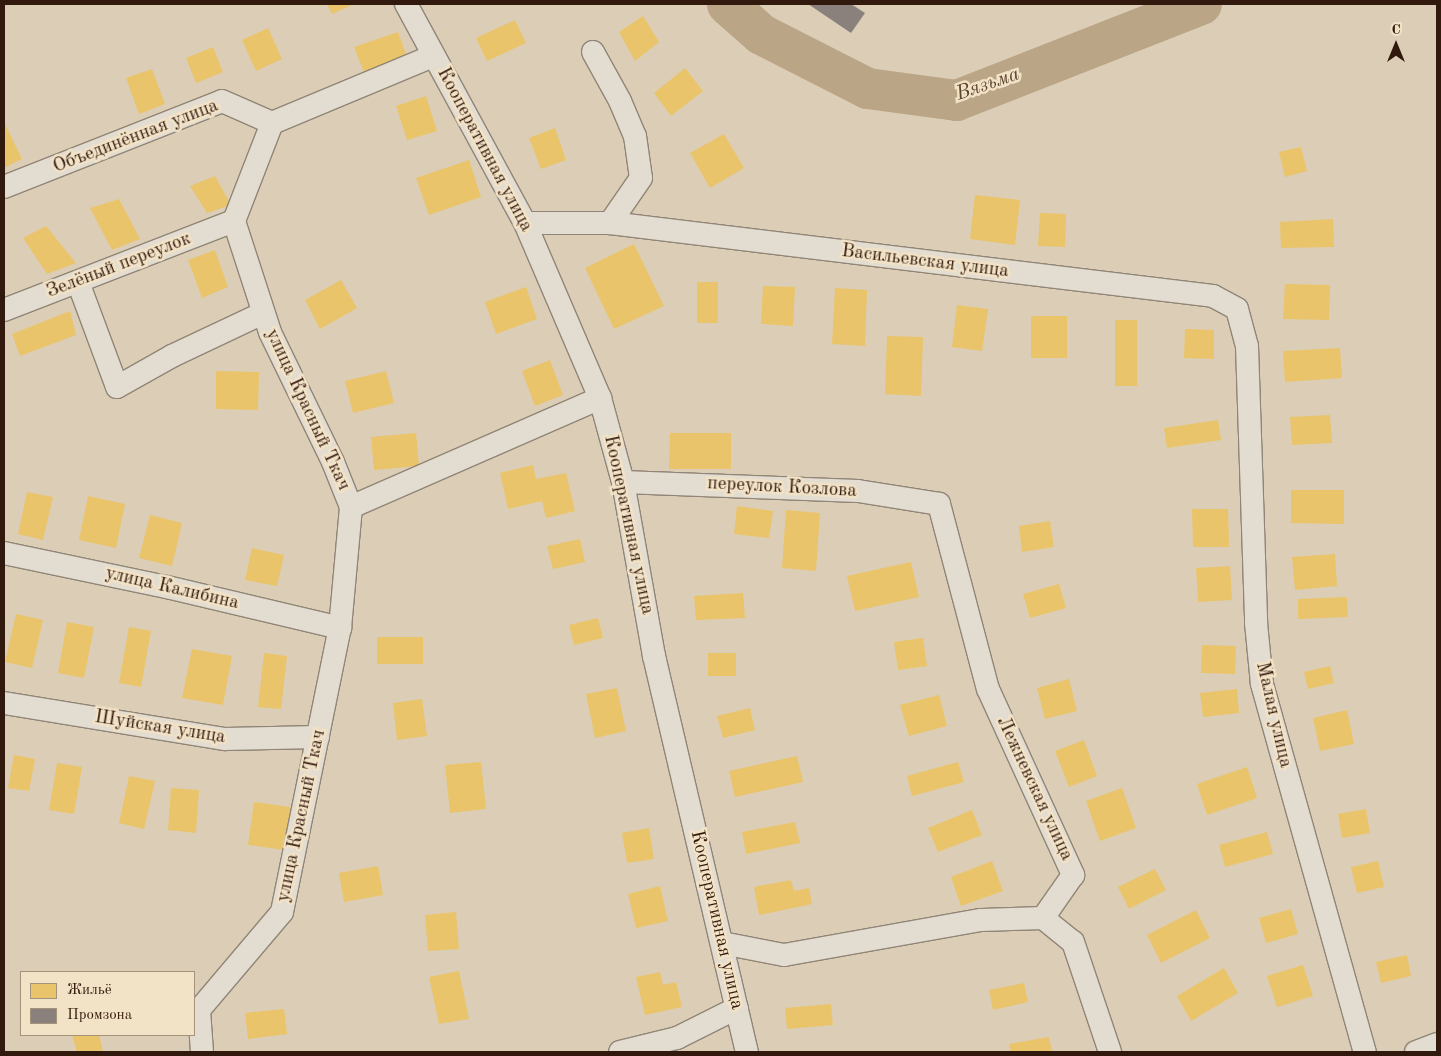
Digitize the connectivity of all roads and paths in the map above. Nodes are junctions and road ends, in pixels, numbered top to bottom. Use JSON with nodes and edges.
{"nodes":[{"id":1,"x":406,"y":4,"type":"edge"},
{"id":2,"x":593,"y":52,"type":"dead end"},
{"id":3,"x":433,"y":56,"type":"junction"},
{"id":4,"x":272,"y":123,"type":"junction"},
{"id":5,"x":4,"y":187,"type":"edge"},
{"id":6,"x":234,"y":221,"type":"junction"},
{"id":7,"x":525,"y":223,"type":"junction"},
{"id":8,"x":610,"y":224,"type":"junction"},
{"id":9,"x":78,"y":282,"type":"junction"},
{"id":10,"x":1237,"y":309,"type":"joint"},
{"id":11,"x":4,"y":310,"type":"edge"},
{"id":12,"x":263,"y":313,"type":"junction"},
{"id":13,"x":600,"y":398,"type":"junction"},
{"id":14,"x":623,"y":482,"type":"junction"},
{"id":15,"x":939,"y":504,"type":"joint"},
{"id":16,"x":350,"y":508,"type":"junction"},
{"id":17,"x":4,"y":553,"type":"edge"},
{"id":18,"x":340,"y":628,"type":"junction"},
{"id":19,"x":4,"y":703,"type":"edge"},
{"id":20,"x":318,"y":737,"type":"junction"},
{"id":21,"x":1043,"y":918,"type":"junction"},
{"id":22,"x":722,"y":943,"type":"junction"},
{"id":23,"x":737,"y":1008,"type":"junction"},
{"id":24,"x":1437,"y":1044,"type":"edge"},
{"id":25,"x":202,"y":1052,"type":"edge"},
{"id":26,"x":620,"y":1052,"type":"edge"},
{"id":27,"x":747,"y":1052,"type":"edge"},
{"id":28,"x":1110,"y":1052,"type":"edge"},
{"id":29,"x":1365,"y":1052,"type":"edge"},
{"id":30,"x":1416,"y":1052,"type":"edge"}],
"edges":[{"from":1,"to":3,"type":"street","name":"Кооперативная улица"},
{"from":2,"to":8,"type":"street"},
{"from":3,"to":4,"type":"street"},
{"from":3,"to":7,"type":"street","name":"Кооперативная улица"},
{"from":4,"to":5,"type":"street","name":"Объединённая улица"},
{"from":4,"to":6,"type":"street"},
{"from":6,"to":9,"type":"street","name":"Зелёный переулок"},
{"from":6,"to":12,"type":"street","name":"улица Красный Ткач"},
{"from":7,"to":8,"type":"street","name":"Васильевская улица"},
{"from":7,"to":13,"type":"street","name":"Кооперативная улица"},
{"from":8,"to":10,"type":"street","name":"Васильевская улица"},
{"from":9,"to":11,"type":"street","name":"Зелёный переулок"},
{"from":9,"to":12,"type":"street"},
{"from":10,"to":29,"type":"street","name":"Малая улица"},
{"from":12,"to":16,"type":"street","name":"улица Красный Ткач"},
{"from":13,"to":14,"type":"street","name":"Кооперативная улица"},
{"from":13,"to":16,"type":"street"},
{"from":14,"to":15,"type":"street","name":"переулок Козлова"},
{"from":14,"to":22,"type":"street","name":"Кооперативная улица"},
{"from":15,"to":21,"type":"street","name":"Лежневская улица"},
{"from":16,"to":18,"type":"street","name":"улица Красный Ткач"},
{"from":17,"to":18,"type":"street","name":"улица Калибина"},
{"from":18,"to":20,"type":"street","name":"улица Красный Ткач"},
{"from":19,"to":20,"type":"street","name":"Шуйская улица"},
{"from":20,"to":25,"type":"street","name":"улица Красный Ткач"},
{"from":21,"to":22,"type":"street"},
{"from":21,"to":28,"type":"street"},
{"from":22,"to":23,"type":"street","name":"Кооперативная улица"},
{"from":23,"to":26,"type":"street"},
{"from":23,"to":27,"type":"street","name":"Кооперативная улица"},
{"from":24,"to":30,"type":"street"}]}
